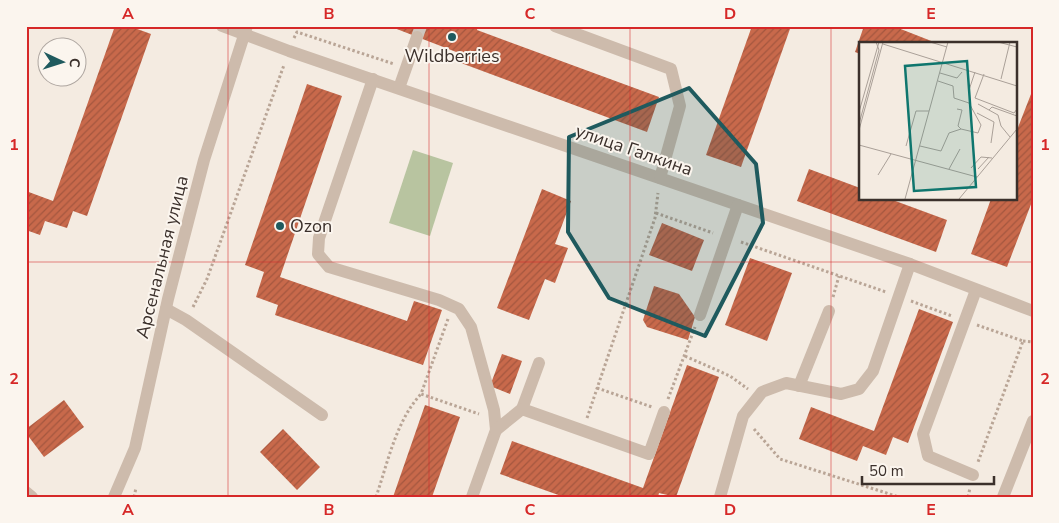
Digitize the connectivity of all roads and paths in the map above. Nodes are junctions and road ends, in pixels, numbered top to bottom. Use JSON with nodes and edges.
{"nodes":[{"id":1,"x":222,"y":26,"type":"edge"},
{"id":2,"x":556,"y":26,"type":"edge"},
{"id":3,"x":245,"y":30,"type":"edge"},
{"id":4,"x":417,"y":37,"type":"tunnel mouth"},
{"id":5,"x":289,"y":51,"type":"junction"},
{"id":6,"x":406,"y":69,"type":"junction"},
{"id":7,"x":373,"y":79,"type":"junction"},
{"id":8,"x":399,"y":88,"type":"junction"},
{"id":9,"x":660,"y":178,"type":"junction"},
{"id":10,"x":738,"y":205,"type":"junction"},
{"id":11,"x":910,"y":264,"type":"junction"},
{"id":12,"x":839,"y":276,"type":"dead end"},
{"id":13,"x":976,"y":290,"type":"junction"},
{"id":14,"x":453,"y":306,"type":"junction"},
{"id":15,"x":166,"y":309,"type":"junction"},
{"id":16,"x":829,"y":311,"type":"joint"},
{"id":17,"x":1033,"y":311,"type":"edge"},
{"id":18,"x":700,"y":315,"type":"joint"},
{"id":19,"x":186,"y":320,"type":"junction"},
{"id":20,"x":1023,"y":342,"type":"dead end"},
{"id":21,"x":1033,"y":342,"type":"edge"},
{"id":22,"x":685,"y":356,"type":"junction"},
{"id":23,"x":539,"y":363,"type":"dead end"},
{"id":24,"x":799,"y":386,"type":"junction"},
{"id":25,"x":597,"y":388,"type":"junction"},
{"id":26,"x":421,"y":394,"type":"junction"},
{"id":27,"x":758,"y":398,"type":"junction"},
{"id":28,"x":522,"y":410,"type":"junction"},
{"id":29,"x":664,"y":412,"type":"junction"},
{"id":30,"x":322,"y":416,"type":"dead end"},
{"id":31,"x":743,"y":416,"type":"junction"},
{"id":32,"x":1033,"y":421,"type":"edge"},
{"id":33,"x":496,"y":424,"type":"junction"},
{"id":34,"x":583,"y":430,"type":"junction"},
{"id":35,"x":973,"y":475,"type":"dead end"},
{"id":36,"x":136,"y":487,"type":"dead end"},
{"id":37,"x":26,"y":492,"type":"edge"},
{"id":38,"x":32,"y":497,"type":"edge"},
{"id":39,"x":114,"y":497,"type":"edge"},
{"id":40,"x":134,"y":497,"type":"edge"},
{"id":41,"x":376,"y":497,"type":"edge"},
{"id":42,"x":472,"y":497,"type":"edge"},
{"id":43,"x":720,"y":497,"type":"edge"},
{"id":44,"x":898,"y":497,"type":"edge"},
{"id":45,"x":1003,"y":497,"type":"edge"}],
"edges":[{"from":1,"to":3,"type":"street","name":"улица Галкина"},
{"from":2,"to":9,"type":"street"},
{"from":3,"to":5,"type":"street","name":"улица Галкина"},
{"from":3,"to":15,"type":"street","name":"Арсенальная улица"},
{"from":4,"to":6,"type":"street"},
{"from":5,"to":6,"type":"path"},
{"from":5,"to":7,"type":"street","name":"улица Галкина"},
{"from":5,"to":19,"type":"path"},
{"from":6,"to":8,"type":"street"},
{"from":7,"to":8,"type":"street","name":"улица Галкина"},
{"from":7,"to":14,"type":"street"},
{"from":8,"to":9,"type":"street","name":"улица Галкина"},
{"from":9,"to":10,"type":"street","name":"улица Галкина"},
{"from":9,"to":25,"type":"path"},
{"from":10,"to":11,"type":"street","name":"улица Галкина"},
{"from":10,"to":18,"type":"street"},
{"from":11,"to":13,"type":"street","name":"улица Галкина"},
{"from":11,"to":24,"type":"street"},
{"from":12,"to":16,"type":"path"},
{"from":13,"to":17,"type":"street","name":"улица Галкина"},
{"from":13,"to":35,"type":"street"},
{"from":14,"to":26,"type":"path"},
{"from":14,"to":33,"type":"street"},
{"from":15,"to":19,"type":"street"},
{"from":15,"to":39,"type":"street","name":"Арсенальная улица"},
{"from":16,"to":24,"type":"street"},
{"from":18,"to":22,"type":"path"},
{"from":19,"to":30,"type":"street"},
{"from":20,"to":21,"type":"path"},
{"from":22,"to":27,"type":"path"},
{"from":22,"to":29,"type":"path"},
{"from":23,"to":28,"type":"street"},
{"from":24,"to":27,"type":"street"},
{"from":25,"to":29,"type":"path"},
{"from":25,"to":34,"type":"path"},
{"from":26,"to":33,"type":"path"},
{"from":26,"to":41,"type":"path"},
{"from":27,"to":31,"type":"street"},
{"from":28,"to":33,"type":"street"},
{"from":28,"to":34,"type":"street"},
{"from":29,"to":34,"type":"street"},
{"from":31,"to":43,"type":"street"},
{"from":31,"to":44,"type":"path"},
{"from":32,"to":45,"type":"street"},
{"from":33,"to":42,"type":"street"},
{"from":36,"to":40,"type":"path"},
{"from":37,"to":38,"type":"street"}]}
